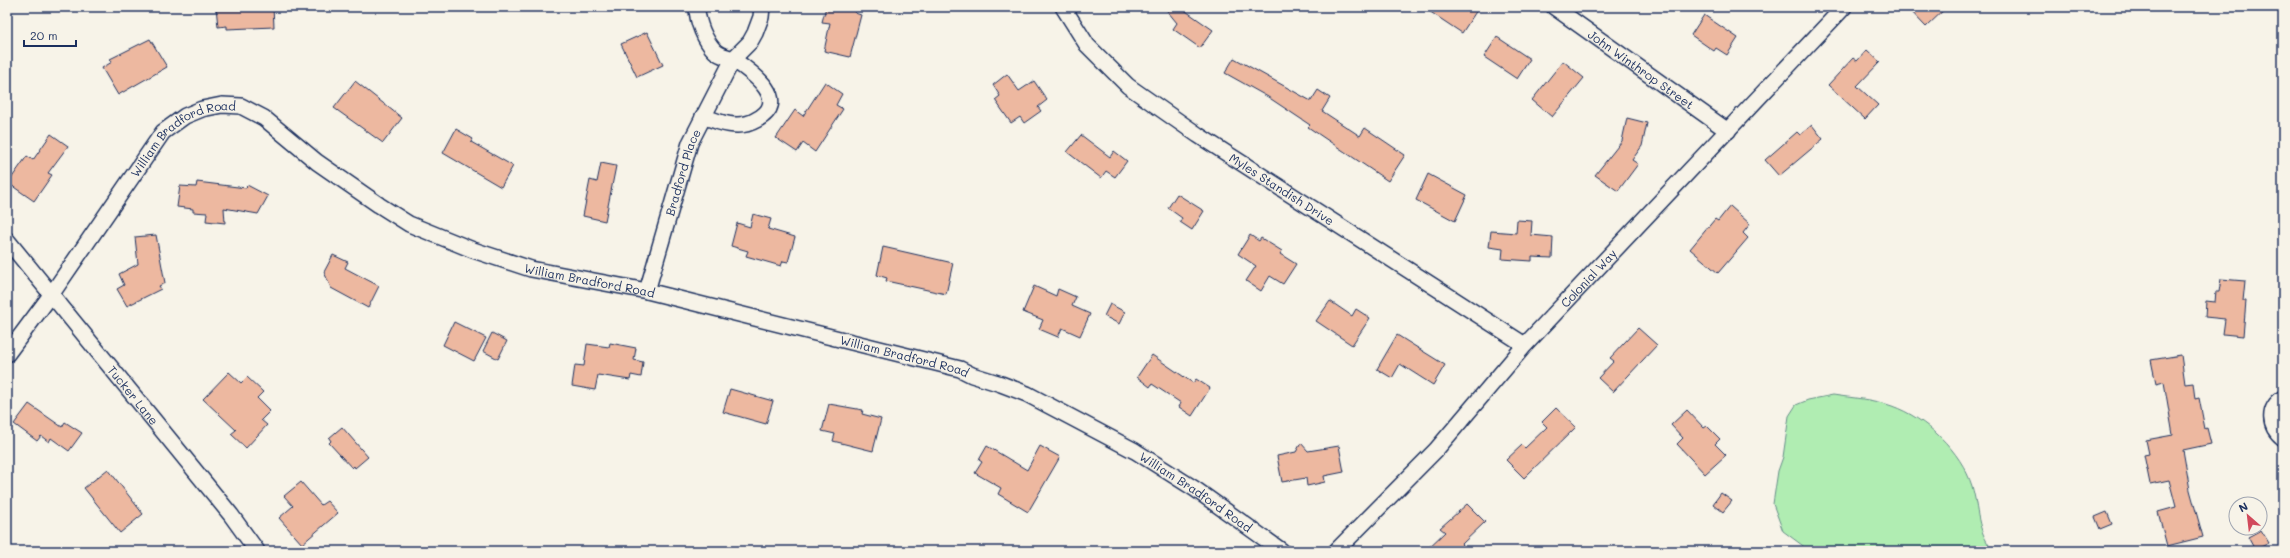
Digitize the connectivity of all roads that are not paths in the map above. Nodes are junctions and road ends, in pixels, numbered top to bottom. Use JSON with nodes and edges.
{"nodes":[{"id":1,"x":697,"y":7,"type":"edge"},
{"id":2,"x":762,"y":7,"type":"edge"},
{"id":3,"x":1063,"y":7,"type":"edge"},
{"id":4,"x":1554,"y":7,"type":"edge"},
{"id":5,"x":1844,"y":7,"type":"edge"},
{"id":6,"x":733,"y":60,"type":"junction"},
{"id":7,"x":703,"y":116,"type":"junction"},
{"id":8,"x":1728,"y":131,"type":"junction"},
{"id":9,"x":7,"y":240,"type":"edge"},
{"id":10,"x":647,"y":291,"type":"junction"},
{"id":11,"x":51,"y":295,"type":"junction"},
{"id":12,"x":1524,"y":345,"type":"junction"},
{"id":13,"x":7,"y":354,"type":"edge"},
{"id":14,"x":2283,"y":398,"type":"edge"},
{"id":15,"x":2283,"y":438,"type":"edge"},
{"id":16,"x":257,"y":551,"type":"edge"},
{"id":17,"x":1282,"y":551,"type":"edge"},
{"id":18,"x":1336,"y":551,"type":"edge"}],
"edges":[{"from":1,"to":6,"type":"street"},
{"from":2,"to":6,"type":"street","name":"Bradford Place"},
{"from":3,"to":12,"type":"street","name":"Myles Standish Drive"},
{"from":4,"to":8,"type":"street","name":"John Winthrop Street"},
{"from":5,"to":8,"type":"street","name":"Colonial Way"},
{"from":6,"to":7,"type":"street","name":"Bradford Place"},
{"from":6,"to":7,"type":"street"},
{"from":7,"to":10,"type":"street","name":"Bradford Place"},
{"from":8,"to":12,"type":"street","name":"Colonial Way"},
{"from":9,"to":11,"type":"street","name":"Tucker Lane"},
{"from":10,"to":11,"type":"street","name":"William Bradford Road"},
{"from":10,"to":17,"type":"street","name":"William Bradford Road"},
{"from":11,"to":13,"type":"street","name":"William Bradford Road"},
{"from":11,"to":16,"type":"street","name":"Tucker Lane"},
{"from":12,"to":18,"type":"street","name":"Colonial Way"},
{"from":14,"to":15,"type":"street"}]}
